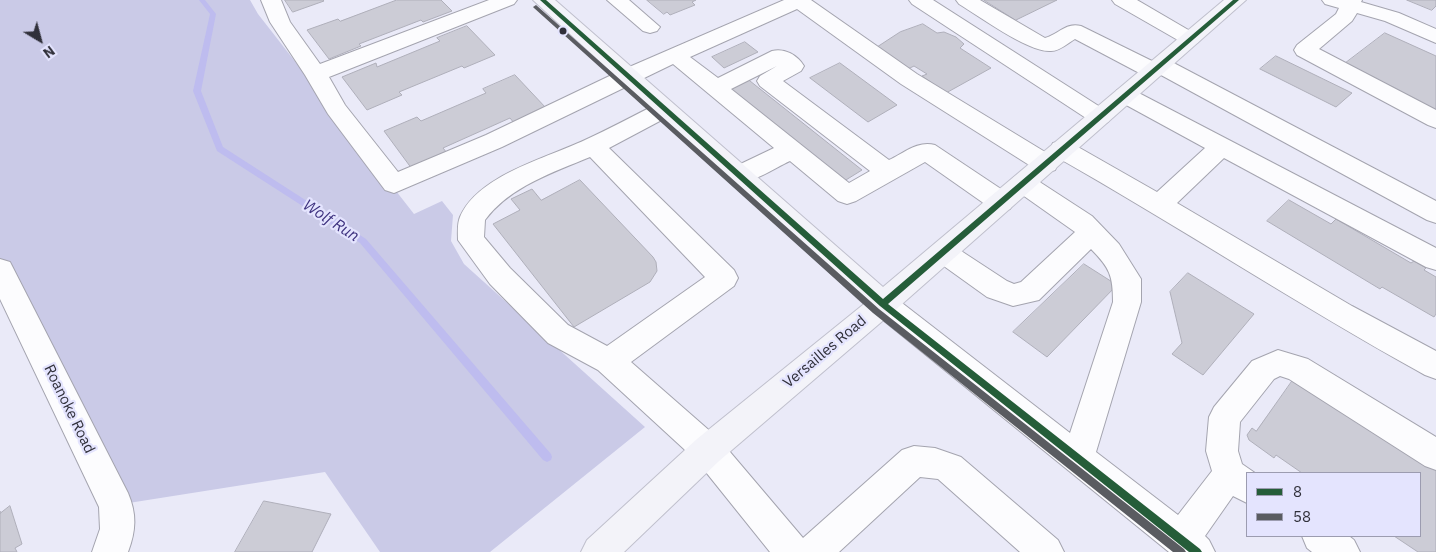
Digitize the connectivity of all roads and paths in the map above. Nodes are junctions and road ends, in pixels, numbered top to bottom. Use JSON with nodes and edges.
{"nodes":[{"id":1,"x":271,"y":0,"type":"edge"},
{"id":2,"x":508,"y":0,"type":"edge"},
{"id":3,"x":543,"y":0,"type":"edge"},
{"id":4,"x":618,"y":0,"type":"edge"},
{"id":5,"x":919,"y":0,"type":"edge"},
{"id":6,"x":966,"y":0,"type":"edge"},
{"id":7,"x":1122,"y":0,"type":"edge"},
{"id":8,"x":800,"y":1,"type":"edge"},
{"id":9,"x":1231,"y":1,"type":"edge"},
{"id":10,"x":1345,"y":2,"type":"edge"},
{"id":11,"x":650,"y":27,"type":"dead end"},
{"id":12,"x":1436,"y":37,"type":"edge"},
{"id":13,"x":1190,"y":39,"type":"junction"},
{"id":14,"x":675,"y":56,"type":"junction"},
{"id":15,"x":1157,"y":68,"type":"junction"},
{"id":16,"x":316,"y":74,"type":"junction"},
{"id":17,"x":628,"y":76,"type":"junction"},
{"id":18,"x":716,"y":88,"type":"junction"},
{"id":19,"x":1125,"y":95,"type":"junction"},
{"id":20,"x":665,"y":110,"type":"junction"},
{"id":21,"x":1100,"y":117,"type":"junction"},
{"id":22,"x":1436,"y":120,"type":"edge"},
{"id":23,"x":593,"y":146,"type":"junction"},
{"id":24,"x":1222,"y":146,"type":"junction"},
{"id":25,"x":792,"y":150,"type":"junction"},
{"id":26,"x":1054,"y":156,"type":"junction"},
{"id":27,"x":888,"y":172,"type":"junction"},
{"id":28,"x":738,"y":175,"type":"junction"},
{"id":29,"x":1023,"y":183,"type":"junction"},
{"id":30,"x":1001,"y":202,"type":"junction"},
{"id":31,"x":1160,"y":204,"type":"junction"},
{"id":32,"x":1436,"y":213,"type":"edge"},
{"id":33,"x":1092,"y":232,"type":"junction"},
{"id":34,"x":943,"y":252,"type":"junction"},
{"id":35,"x":1436,"y":260,"type":"edge"},
{"id":36,"x":0,"y":270,"type":"edge"},
{"id":37,"x":882,"y":304,"type":"junction"},
{"id":38,"x":610,"y":361,"type":"junction"},
{"id":39,"x":1436,"y":366,"type":"edge"},
{"id":40,"x":708,"y":450,"type":"junction"},
{"id":41,"x":1436,"y":455,"type":"edge"},
{"id":42,"x":1078,"y":459,"type":"junction"},
{"id":43,"x":1238,"y":480,"type":"edge"},
{"id":44,"x":1320,"y":537,"type":"edge"},
{"id":45,"x":1189,"y":546,"type":"edge"},
{"id":46,"x":110,"y":552,"type":"edge"},
{"id":47,"x":599,"y":552,"type":"edge"},
{"id":48,"x":792,"y":552,"type":"edge"},
{"id":49,"x":813,"y":552,"type":"edge"},
{"id":50,"x":1046,"y":552,"type":"edge"},
{"id":51,"x":1342,"y":552,"type":"edge"}],
"edges":[{"from":1,"to":16,"type":"street"},
{"from":2,"to":16,"type":"street"},
{"from":3,"to":17,"type":"main road"},
{"from":4,"to":11,"type":"street"},
{"from":5,"to":21,"type":"street"},
{"from":6,"to":15,"type":"street"},
{"from":7,"to":13,"type":"street"},
{"from":8,"to":14,"type":"street"},
{"from":8,"to":26,"type":"street"},
{"from":9,"to":13,"type":"main road","name":"Versailles Road"},
{"from":10,"to":12,"type":"street"},
{"from":10,"to":22,"type":"street"},
{"from":13,"to":15,"type":"main road","name":"Versailles Road"},
{"from":14,"to":17,"type":"street"},
{"from":14,"to":18,"type":"street"},
{"from":15,"to":19,"type":"main road","name":"Versailles Road"},
{"from":15,"to":32,"type":"street"},
{"from":16,"to":17,"type":"street"},
{"from":17,"to":20,"type":"main road"},
{"from":18,"to":25,"type":"street"},
{"from":18,"to":27,"type":"street"},
{"from":19,"to":21,"type":"main road","name":"Versailles Road"},
{"from":19,"to":24,"type":"street"},
{"from":20,"to":23,"type":"street"},
{"from":20,"to":28,"type":"main road"},
{"from":21,"to":26,"type":"main road","name":"Versailles Road"},
{"from":23,"to":38,"type":"street"},
{"from":23,"to":38,"type":"street"},
{"from":24,"to":31,"type":"street"},
{"from":24,"to":35,"type":"street"},
{"from":25,"to":27,"type":"street"},
{"from":25,"to":28,"type":"street"},
{"from":26,"to":29,"type":"main road","name":"Versailles Road"},
{"from":26,"to":31,"type":"street"},
{"from":27,"to":30,"type":"street"},
{"from":28,"to":37,"type":"main road"},
{"from":29,"to":30,"type":"main road","name":"Versailles Road"},
{"from":29,"to":33,"type":"street"},
{"from":30,"to":34,"type":"main road","name":"Versailles Road"},
{"from":31,"to":39,"type":"street"},
{"from":33,"to":34,"type":"street"},
{"from":33,"to":42,"type":"street"},
{"from":34,"to":37,"type":"main road","name":"Versailles Road"},
{"from":36,"to":46,"type":"street","name":"Roanoke Road"},
{"from":37,"to":40,"type":"main road","name":"Versailles Road"},
{"from":37,"to":42,"type":"street"},
{"from":38,"to":40,"type":"street"},
{"from":40,"to":47,"type":"main road","name":"Versailles Road"},
{"from":40,"to":48,"type":"street"},
{"from":41,"to":43,"type":"street"},
{"from":42,"to":45,"type":"street"},
{"from":43,"to":45,"type":"street"},
{"from":44,"to":51,"type":"street"},
{"from":49,"to":50,"type":"street"}]}
